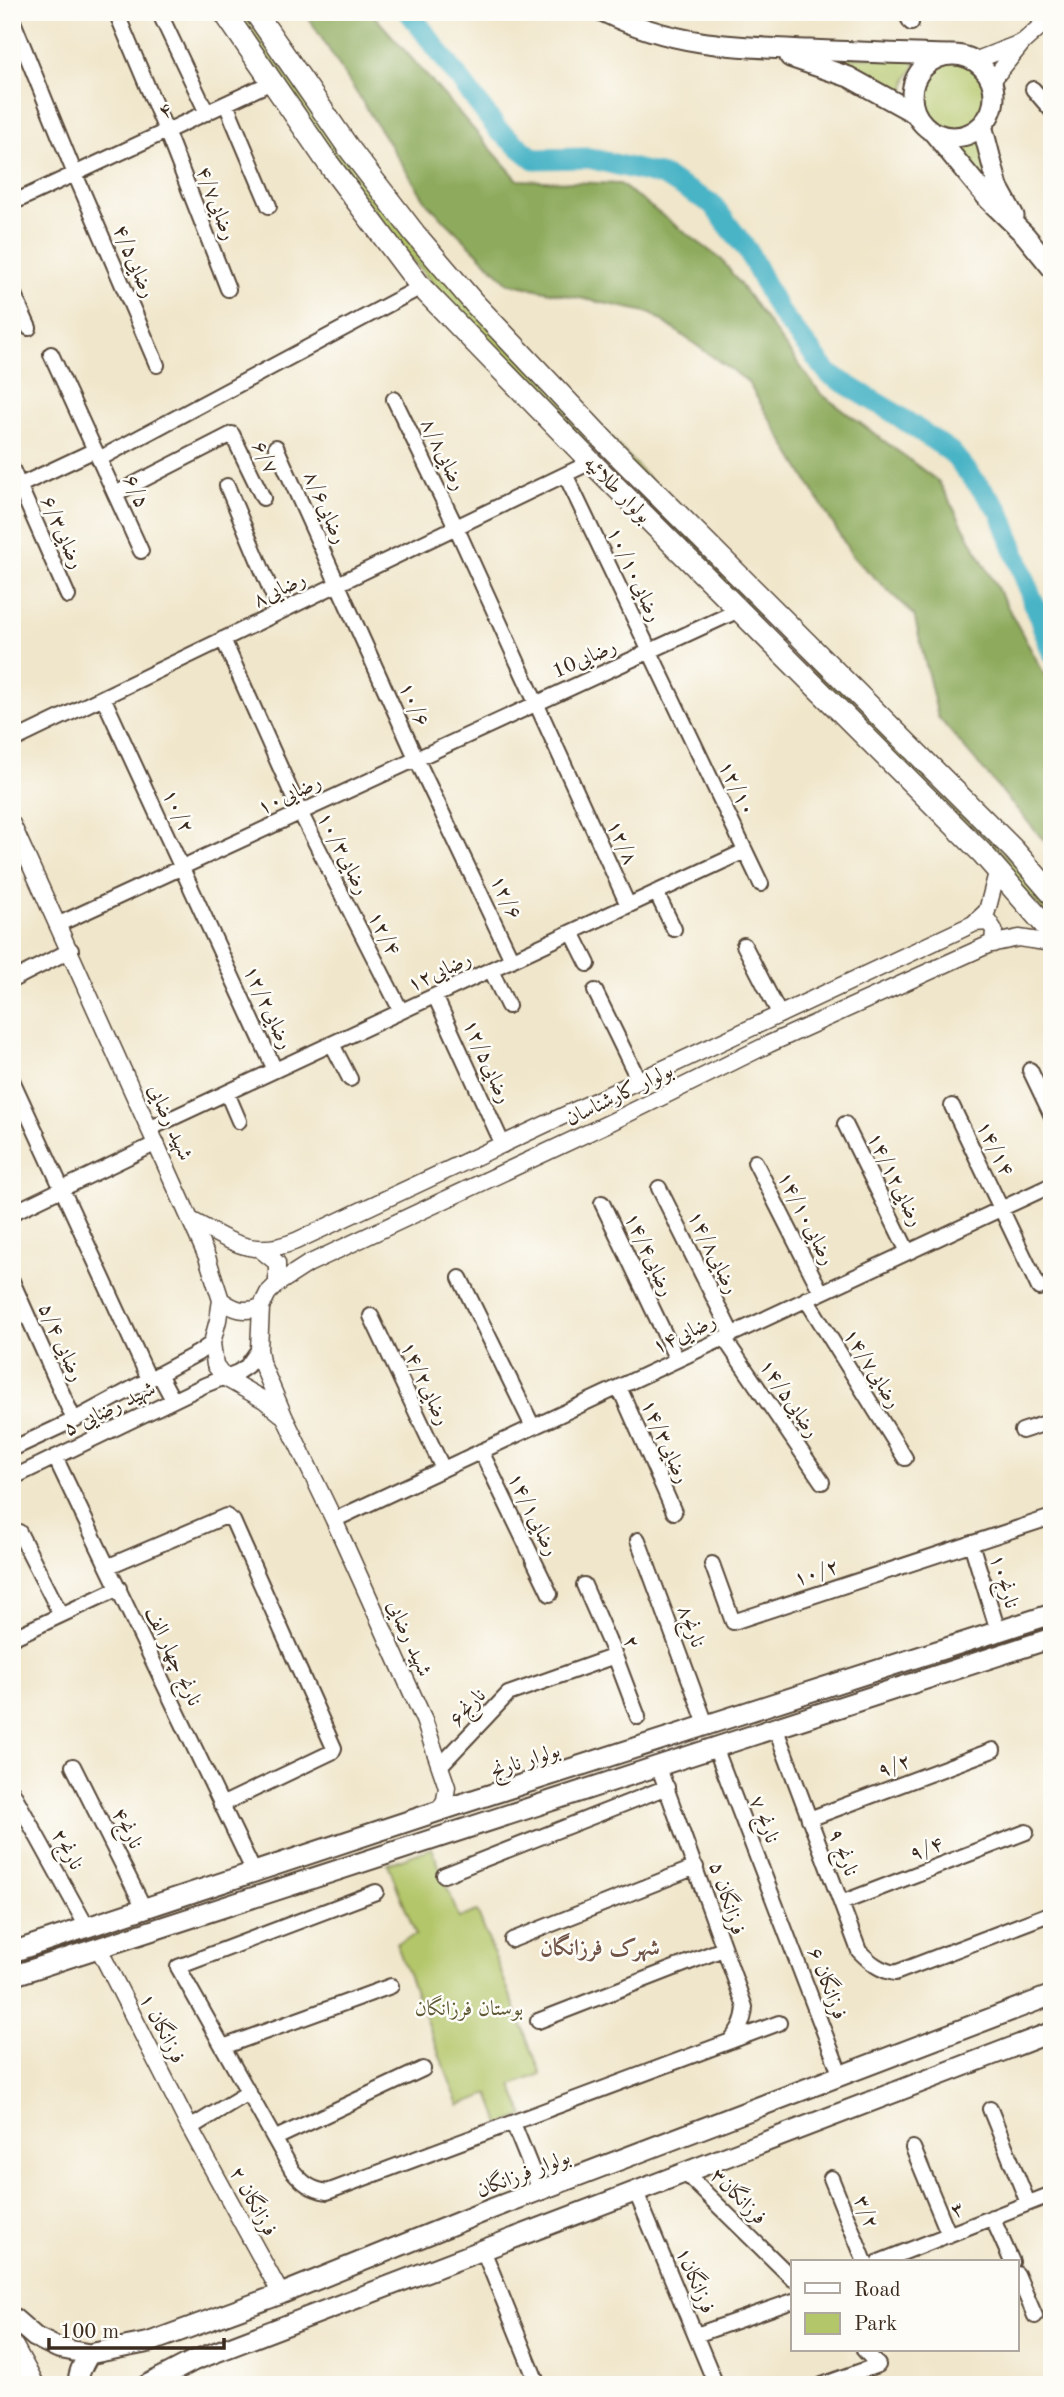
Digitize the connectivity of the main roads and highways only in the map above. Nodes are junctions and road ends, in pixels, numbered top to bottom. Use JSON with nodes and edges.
{"nodes":[{"id":1,"x":224,"y":12,"type":"edge"},
{"id":2,"x":254,"y":12,"type":"edge"},
{"id":3,"x":604,"y":12,"type":"edge"},
{"id":4,"x":741,"y":47,"type":"junction"},
{"id":5,"x":950,"y":55,"type":"junction"},
{"id":6,"x":916,"y":114,"type":"junction"},
{"id":7,"x":982,"y":125,"type":"junction"},
{"id":8,"x":933,"y":132,"type":"junction"},
{"id":9,"x":1025,"y":235,"type":"junction"},
{"id":10,"x":1052,"y":268,"type":"edge"},
{"id":11,"x":1052,"y":894,"type":"edge"},
{"id":12,"x":1052,"y":933,"type":"edge"},
{"id":13,"x":1052,"y":1614,"type":"edge"},
{"id":14,"x":1052,"y":1638,"type":"edge"},
{"id":15,"x":868,"y":1673,"type":"junction"},
{"id":16,"x":874,"y":1695,"type":"junction"},
{"id":17,"x":12,"y":1952,"type":"edge"},
{"id":18,"x":12,"y":1976,"type":"edge"},
{"id":19,"x":1052,"y":1995,"type":"edge"},
{"id":20,"x":991,"y":2019,"type":"junction"},
{"id":21,"x":1052,"y":2032,"type":"edge"},
{"id":22,"x":1004,"y":2051,"type":"junction"},
{"id":23,"x":12,"y":2317,"type":"edge"},
{"id":24,"x":12,"y":2348,"type":"edge"},
{"id":25,"x":89,"y":2354,"type":"junction"},
{"id":26,"x":32,"y":2385,"type":"edge"},
{"id":27,"x":79,"y":2385,"type":"edge"},
{"id":28,"x":147,"y":2385,"type":"edge"}],
"edges":[{"from":1,"to":12,"type":"main road","name":"بولوار طلائیه"},
{"from":2,"to":11,"type":"main road","name":"بولوار طلائیه"},
{"from":3,"to":4,"type":"main road"},
{"from":4,"to":5,"type":"main road"},
{"from":4,"to":6,"type":"main road"},
{"from":5,"to":6,"type":"main road"},
{"from":5,"to":7,"type":"main road"},
{"from":6,"to":8,"type":"main road"},
{"from":7,"to":8,"type":"main road"},
{"from":7,"to":9,"type":"main road"},
{"from":8,"to":9,"type":"main road"},
{"from":9,"to":10,"type":"main road"},
{"from":13,"to":15,"type":"main road","name":"بولوار نارنج"},
{"from":14,"to":16,"type":"main road"},
{"from":15,"to":16,"type":"main road"},
{"from":15,"to":17,"type":"main road","name":"بولوار نارنج"},
{"from":16,"to":18,"type":"main road"},
{"from":19,"to":20,"type":"main road","name":"بولوار فرزانگان"},
{"from":20,"to":22,"type":"main road"},
{"from":20,"to":25,"type":"main road","name":"بولوار فرزانگان"},
{"from":21,"to":22,"type":"main road"},
{"from":22,"to":28,"type":"main road"},
{"from":23,"to":25,"type":"main road","name":"بولوار فرزانگان"},
{"from":24,"to":26,"type":"highway"},
{"from":25,"to":27,"type":"main road"}]}
